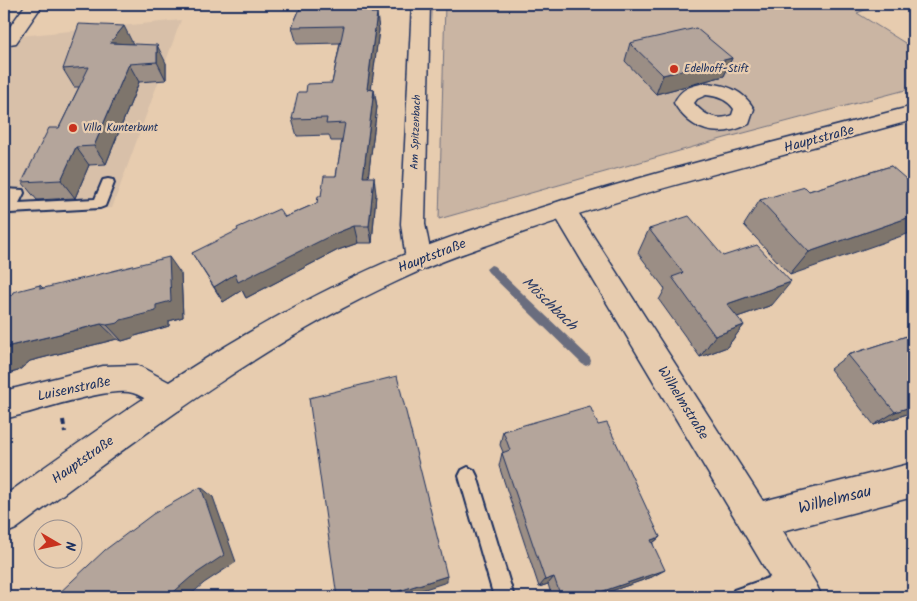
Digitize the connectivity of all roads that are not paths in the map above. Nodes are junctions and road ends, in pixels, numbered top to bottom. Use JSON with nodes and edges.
{"nodes":[{"id":1,"x":34,"y":4,"type":"edge"},
{"id":2,"x":421,"y":4,"type":"edge"},
{"id":3,"x":10,"y":39,"type":"dead end"},
{"id":4,"x":913,"y":114,"type":"edge"},
{"id":5,"x":108,"y":182,"type":"dead end"},
{"id":6,"x":4,"y":194,"type":"edge"},
{"id":7,"x":563,"y":209,"type":"junction"},
{"id":8,"x":419,"y":260,"type":"junction"},
{"id":9,"x":171,"y":399,"type":"junction"},
{"id":10,"x":4,"y":405,"type":"edge"},
{"id":11,"x":468,"y":476,"type":"dead end"},
{"id":12,"x":913,"y":480,"type":"edge"},
{"id":13,"x":4,"y":517,"type":"edge"},
{"id":14,"x":757,"y":520,"type":"junction"},
{"id":15,"x":797,"y":588,"type":"edge"},
{"id":16,"x":504,"y":597,"type":"edge"},
{"id":17,"x":741,"y":597,"type":"edge"}],
"edges":[{"from":1,"to":3,"type":"street"},
{"from":2,"to":8,"type":"street","name":"Am Spitzenbach"},
{"from":4,"to":7,"type":"street","name":"Hauptstraße"},
{"from":5,"to":6,"type":"lane"},
{"from":7,"to":8,"type":"street","name":"Hauptstraße"},
{"from":7,"to":14,"type":"street","name":"Wilhelmstraße"},
{"from":8,"to":9,"type":"street","name":"Hauptstraße"},
{"from":9,"to":10,"type":"street","name":"Luisenstraße"},
{"from":9,"to":13,"type":"street","name":"Hauptstraße"},
{"from":11,"to":16,"type":"lane"},
{"from":12,"to":14,"type":"street","name":"Wilhelmsau"},
{"from":14,"to":15,"type":"street","name":"Wilhelmstraße"},
{"from":15,"to":17,"type":"lane"}]}
